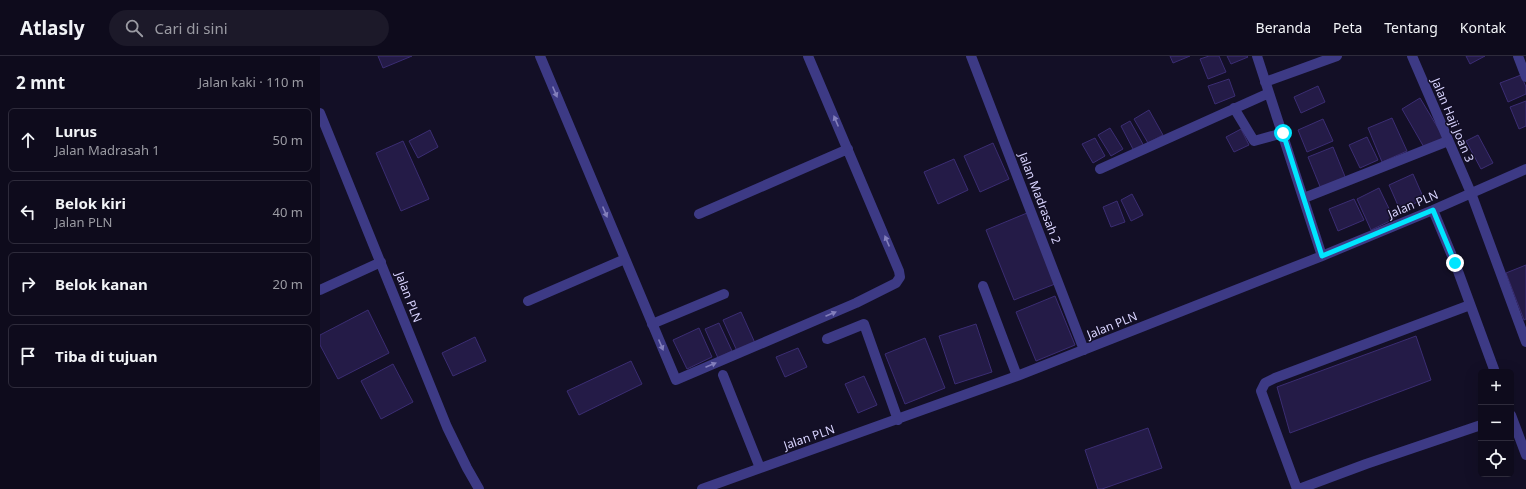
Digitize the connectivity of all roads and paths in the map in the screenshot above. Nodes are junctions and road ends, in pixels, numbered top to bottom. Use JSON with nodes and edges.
{"nodes":[{"id":1,"x":540,"y":56,"type":"edge"},
{"id":2,"x":808,"y":56,"type":"edge"},
{"id":3,"x":971,"y":56,"type":"edge"},
{"id":4,"x":1256,"y":56,"type":"edge"},
{"id":5,"x":1336,"y":56,"type":"edge"},
{"id":6,"x":1412,"y":56,"type":"edge"},
{"id":7,"x":1518,"y":56,"type":"edge"},
{"id":8,"x":1526,"y":77,"type":"edge"},
{"id":9,"x":1265,"y":82,"type":"junction"},
{"id":10,"x":1269,"y":93,"type":"junction"},
{"id":11,"x":1234,"y":108,"type":"junction"},
{"id":12,"x":320,"y":113,"type":"edge"},
{"id":13,"x":1283,"y":133,"type":"junction"},
{"id":14,"x":1448,"y":141,"type":"junction"},
{"id":15,"x":848,"y":149,"type":"junction"},
{"id":16,"x":1100,"y":169,"type":"dead end"},
{"id":17,"x":1526,"y":169,"type":"edge"},
{"id":18,"x":1471,"y":193,"type":"junction"},
{"id":19,"x":1304,"y":198,"type":"junction"},
{"id":20,"x":1433,"y":210,"type":"junction"},
{"id":21,"x":699,"y":214,"type":"dead end"},
{"id":22,"x":1322,"y":256,"type":"junction"},
{"id":23,"x":625,"y":259,"type":"junction"},
{"id":24,"x":381,"y":262,"type":"junction"},
{"id":25,"x":983,"y":286,"type":"dead end"},
{"id":26,"x":320,"y":290,"type":"edge"},
{"id":27,"x":724,"y":294,"type":"dead end"},
{"id":28,"x":528,"y":301,"type":"dead end"},
{"id":29,"x":1470,"y":305,"type":"junction"},
{"id":30,"x":652,"y":324,"type":"junction"},
{"id":31,"x":827,"y":339,"type":"dead end"},
{"id":32,"x":1526,"y":342,"type":"edge"},
{"id":33,"x":1084,"y":350,"type":"junction"},
{"id":34,"x":1494,"y":369,"type":"edge"},
{"id":35,"x":723,"y":375,"type":"dead end"},
{"id":36,"x":1017,"y":376,"type":"junction"},
{"id":37,"x":898,"y":420,"type":"junction"},
{"id":38,"x":1514,"y":423,"type":"edge"},
{"id":39,"x":1478,"y":426,"type":"edge"},
{"id":40,"x":1526,"y":455,"type":"edge"},
{"id":41,"x":760,"y":468,"type":"junction"},
{"id":42,"x":479,"y":489,"type":"edge"},
{"id":43,"x":702,"y":489,"type":"edge"},
{"id":44,"x":1298,"y":489,"type":"edge"}],
"edges":[{"from":1,"to":23,"type":"street","one_way":true},
{"from":15,"to":2,"type":"street","one_way":true},
{"from":3,"to":33,"type":"street","name":"Jalan Madrasah 2"},
{"from":4,"to":9,"type":"street"},
{"from":5,"to":9,"type":"street"},
{"from":6,"to":14,"type":"street","name":"Jalan Haji Joan 3"},
{"from":7,"to":8,"type":"street"},
{"from":9,"to":10,"type":"street"},
{"from":10,"to":11,"type":"street"},
{"from":10,"to":13,"type":"street"},
{"from":11,"to":13,"type":"street"},
{"from":11,"to":16,"type":"street"},
{"from":12,"to":24,"type":"street","name":"Jalan PLN"},
{"from":13,"to":19,"type":"street"},
{"from":14,"to":18,"type":"street","name":"Jalan Haji Joan 3"},
{"from":14,"to":19,"type":"street"},
{"from":15,"to":21,"type":"street"},
{"from":30,"to":15,"type":"street","one_way":true},
{"from":17,"to":18,"type":"street","name":"Jalan PLN"},
{"from":18,"to":20,"type":"street","name":"Jalan PLN"},
{"from":18,"to":32,"type":"street","name":"Jalan Haji Joan 3"},
{"from":19,"to":22,"type":"street"},
{"from":20,"to":22,"type":"street","name":"Jalan PLN"},
{"from":20,"to":29,"type":"street"},
{"from":22,"to":33,"type":"street","name":"Jalan PLN"},
{"from":23,"to":28,"type":"street"},
{"from":23,"to":30,"type":"street"},
{"from":24,"to":26,"type":"street"},
{"from":24,"to":42,"type":"street","name":"Jalan PLN"},
{"from":25,"to":36,"type":"street"},
{"from":27,"to":30,"type":"street"},
{"from":29,"to":34,"type":"street"},
{"from":29,"to":44,"type":"street"},
{"from":31,"to":37,"type":"street"},
{"from":33,"to":36,"type":"street","name":"Jalan PLN"},
{"from":35,"to":41,"type":"street"},
{"from":36,"to":37,"type":"street","name":"Jalan PLN"},
{"from":37,"to":41,"type":"street","name":"Jalan PLN"},
{"from":38,"to":40,"type":"street"},
{"from":39,"to":44,"type":"street"},
{"from":41,"to":43,"type":"street","name":"Jalan PLN"}]}
